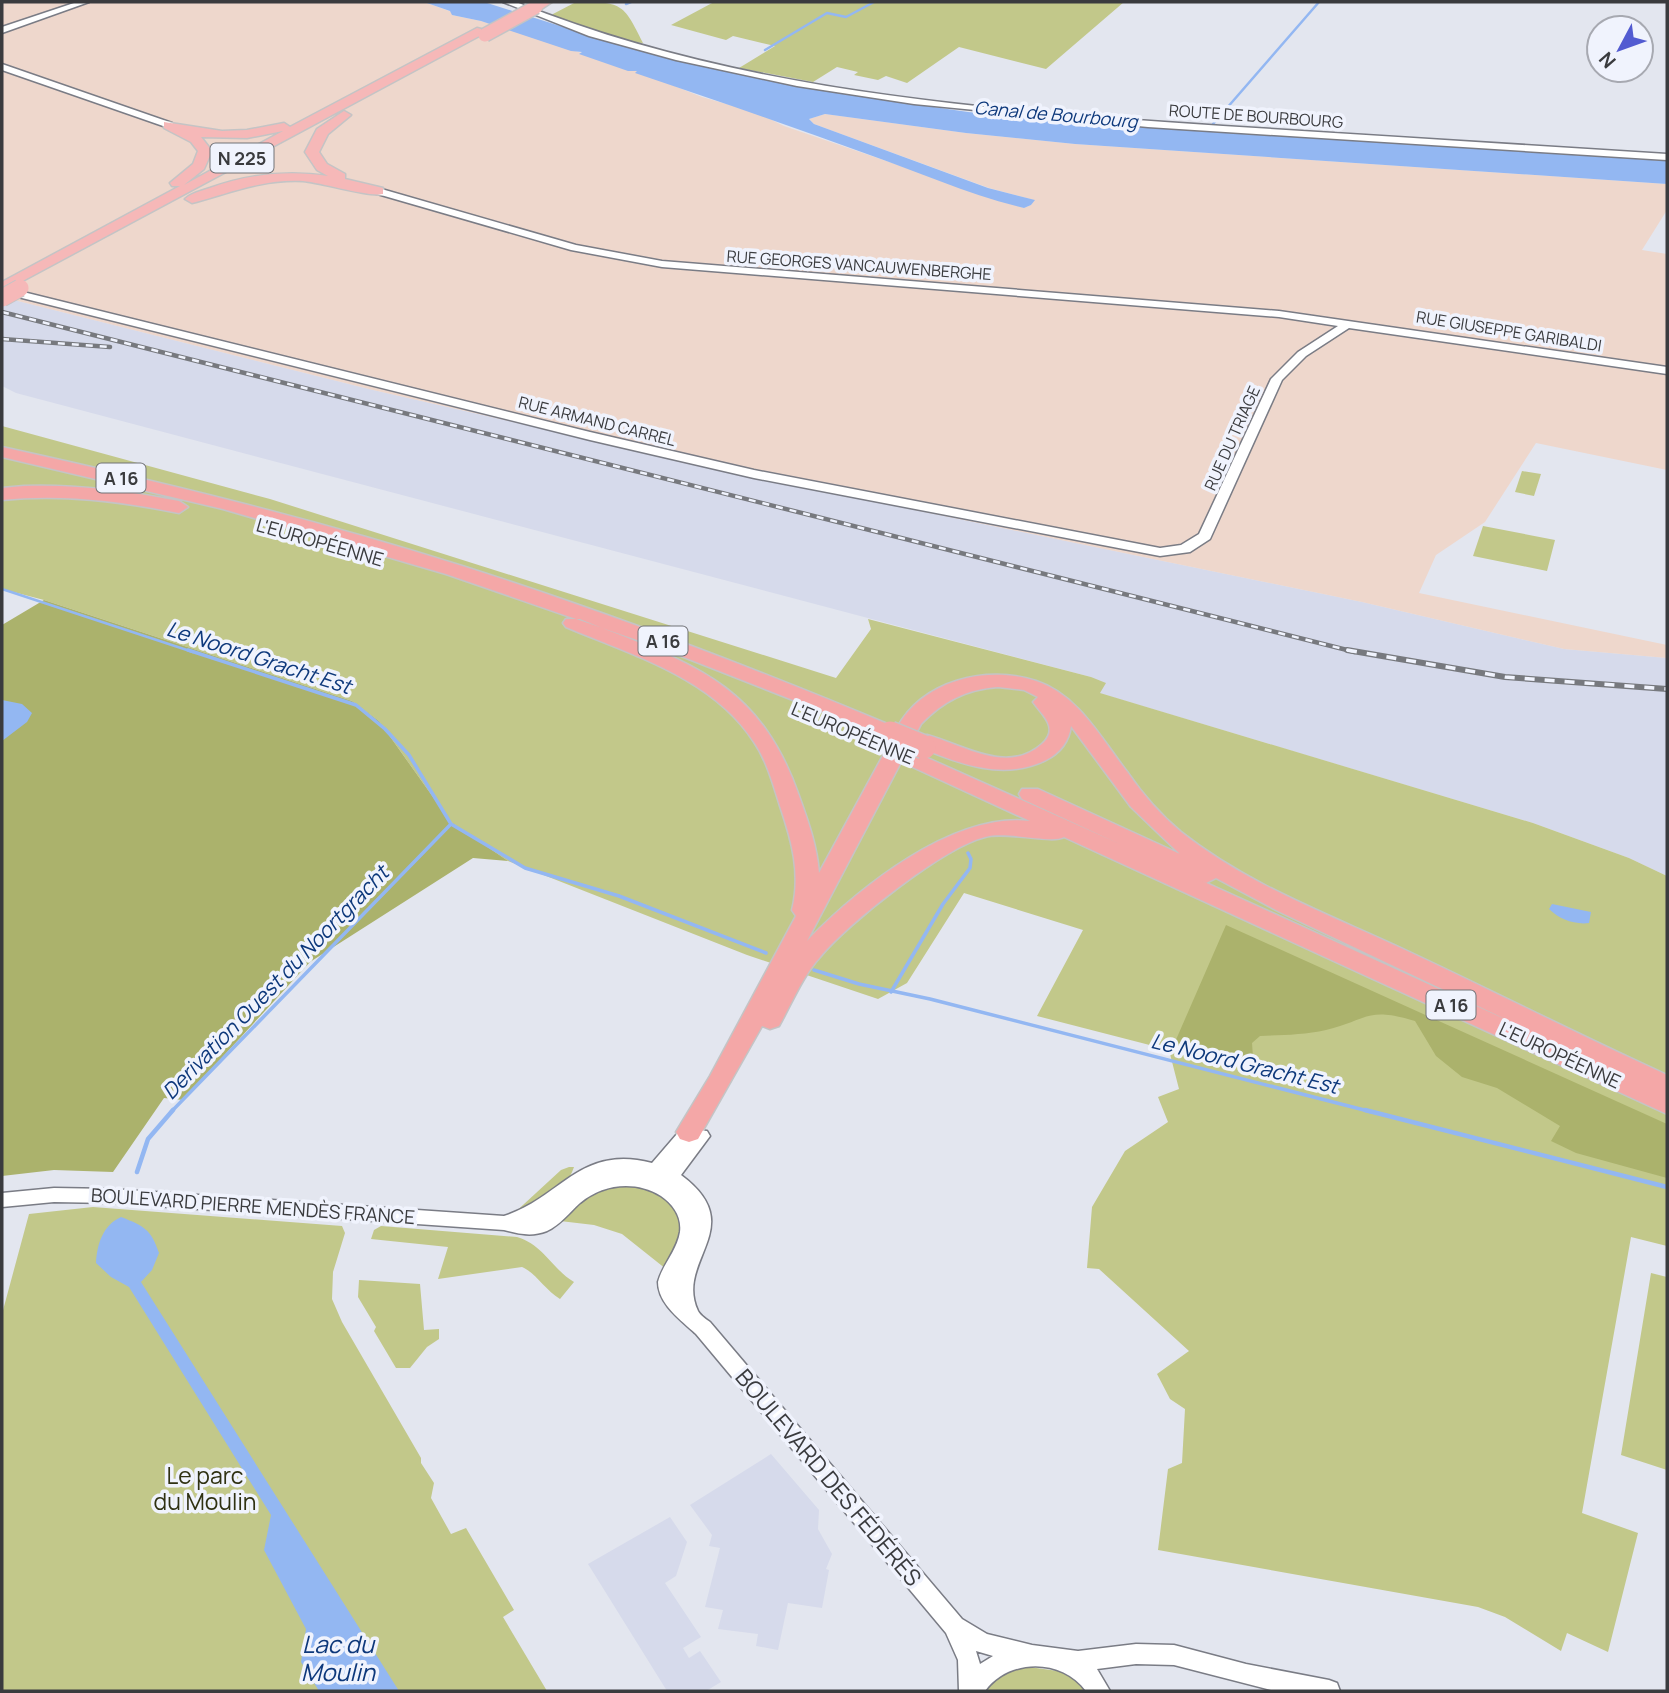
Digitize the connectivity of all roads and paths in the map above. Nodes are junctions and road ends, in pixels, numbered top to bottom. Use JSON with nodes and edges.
{"nodes":[{"id":1,"x":85,"y":2,"type":"edge"},
{"id":2,"x":508,"y":2,"type":"edge"},
{"id":3,"x":536,"y":4,"type":"edge"},
{"id":4,"x":2,"y":30,"type":"edge"},
{"id":5,"x":481,"y":33,"type":"junction"},
{"id":6,"x":2,"y":68,"type":"edge"},
{"id":7,"x":407,"y":69,"type":"junction"},
{"id":8,"x":394,"y":84,"type":"junction"},
{"id":9,"x":169,"y":125,"type":"junction"},
{"id":10,"x":1667,"y":157,"type":"edge"},
{"id":11,"x":378,"y":191,"type":"junction"},
{"id":12,"x":164,"y":210,"type":"junction"},
{"id":13,"x":7,"y":290,"type":"edge"},
{"id":14,"x":1346,"y":323,"type":"junction"},
{"id":15,"x":1667,"y":371,"type":"edge"},
{"id":16,"x":2,"y":439,"type":"edge"},
{"id":17,"x":2,"y":452,"type":"edge"},
{"id":18,"x":2,"y":463,"type":"edge"},
{"id":19,"x":2,"y":494,"type":"edge"},
{"id":20,"x":237,"y":512,"type":"junction"},
{"id":21,"x":1189,"y":547,"type":"joint"},
{"id":22,"x":573,"y":623,"type":"junction"},
{"id":23,"x":725,"y":665,"type":"joint"},
{"id":24,"x":888,"y":735,"type":"junction"},
{"id":25,"x":922,"y":749,"type":"junction"},
{"id":26,"x":1146,"y":865,"type":"junction"},
{"id":27,"x":1231,"y":889,"type":"junction"},
{"id":28,"x":790,"y":950,"type":"junction"},
{"id":29,"x":774,"y":1012,"type":"junction"},
{"id":30,"x":1667,"y":1086,"type":"edge"},
{"id":31,"x":1667,"y":1104,"type":"edge"},
{"id":32,"x":695,"y":1134,"type":"junction"},
{"id":33,"x":658,"y":1179,"type":"junction"},
{"id":34,"x":2,"y":1200,"type":"edge"},
{"id":35,"x":954,"y":1626,"type":"junction"},
{"id":36,"x":1030,"y":1654,"type":"junction"},
{"id":37,"x":1060,"y":1661,"type":"junction"},
{"id":38,"x":971,"y":1691,"type":"edge"},
{"id":39,"x":1099,"y":1691,"type":"edge"},
{"id":40,"x":1329,"y":1691,"type":"edge"}],
"edges":[{"from":1,"to":4,"type":"street"},
{"from":2,"to":10,"type":"main road","name":"ROUTE DE BOURBOURG"},
{"from":3,"to":5,"type":"highway","number":"N 225","bridge":true},
{"from":5,"to":7,"type":"highway","number":"N 225"},
{"from":5,"to":8,"type":"highway","number":"N 225"},
{"from":6,"to":9,"type":"street"},
{"from":7,"to":9,"type":"highway"},
{"from":7,"to":13,"type":"highway","number":"N 225"},
{"from":8,"to":11,"type":"highway"},
{"from":8,"to":12,"type":"highway","number":"N 225"},
{"from":9,"to":13,"type":"highway"},
{"from":11,"to":12,"type":"highway"},
{"from":11,"to":14,"type":"street","name":"RUE GEORGES VANCAUWENBERGHE"},
{"from":12,"to":13,"type":"highway","number":"N 225"},
{"from":13,"to":21,"type":"street","name":"RUE ARMAND CARREL"},
{"from":14,"to":15,"type":"street","name":"RUE GIUSEPPE GARIBALDI"},
{"from":14,"to":21,"type":"street","name":"RUE DU TRIAGE"},
{"from":16,"to":20,"type":"highway"},
{"from":17,"to":20,"type":"highway","name":"L'EUROPÉENNE","number":"A 16"},
{"from":18,"to":20,"type":"highway","name":"L'EUROPÉENNE","number":"A 16"},
{"from":19,"to":20,"type":"highway"},
{"from":20,"to":22,"type":"highway","name":"L'EUROPÉENNE","number":"A 16"},
{"from":20,"to":23,"type":"highway","name":"L'EUROPÉENNE","number":"A 16"},
{"from":22,"to":24,"type":"highway","name":"L'EUROPÉENNE","number":"A 16"},
{"from":22,"to":28,"type":"highway"},
{"from":23,"to":24,"type":"highway"},
{"from":24,"to":25,"type":"highway","name":"L'EUROPÉENNE","number":"A 16"},
{"from":25,"to":26,"type":"highway","name":"L'EUROPÉENNE","number":"A 16"},
{"from":25,"to":27,"type":"highway","name":"L'EUROPÉENNE","number":"A 16"},
{"from":25,"to":29,"type":"highway"},
{"from":26,"to":27,"type":"highway","name":"L'EUROPÉENNE","number":"A 16"},
{"from":26,"to":29,"type":"highway"},
{"from":27,"to":28,"type":"highway"},
{"from":27,"to":30,"type":"highway","name":"L'EUROPÉENNE","number":"A 16"},
{"from":27,"to":31,"type":"highway","name":"L'EUROPÉENNE","number":"A 16"},
{"from":28,"to":32,"type":"highway"},
{"from":29,"to":32,"type":"highway"},
{"from":32,"to":33,"type":"street"},
{"from":33,"to":34,"type":"street","name":"BOULEVARD PIERRE MENDÈS FRANCE"},
{"from":33,"to":35,"type":"street","name":"BOULEVARD DES FÉDÉRÉS"},
{"from":35,"to":36,"type":"street","name":"BOULEVARD DES FÉDÉRÉS"},
{"from":35,"to":38,"type":"street","name":"BOULEVARD DES FÉDÉRÉS"},
{"from":36,"to":37,"type":"street","name":"BOULEVARD DES FÉDÉRÉS"},
{"from":36,"to":38,"type":"street"},
{"from":37,"to":39,"type":"street"},
{"from":37,"to":40,"type":"street"}]}
